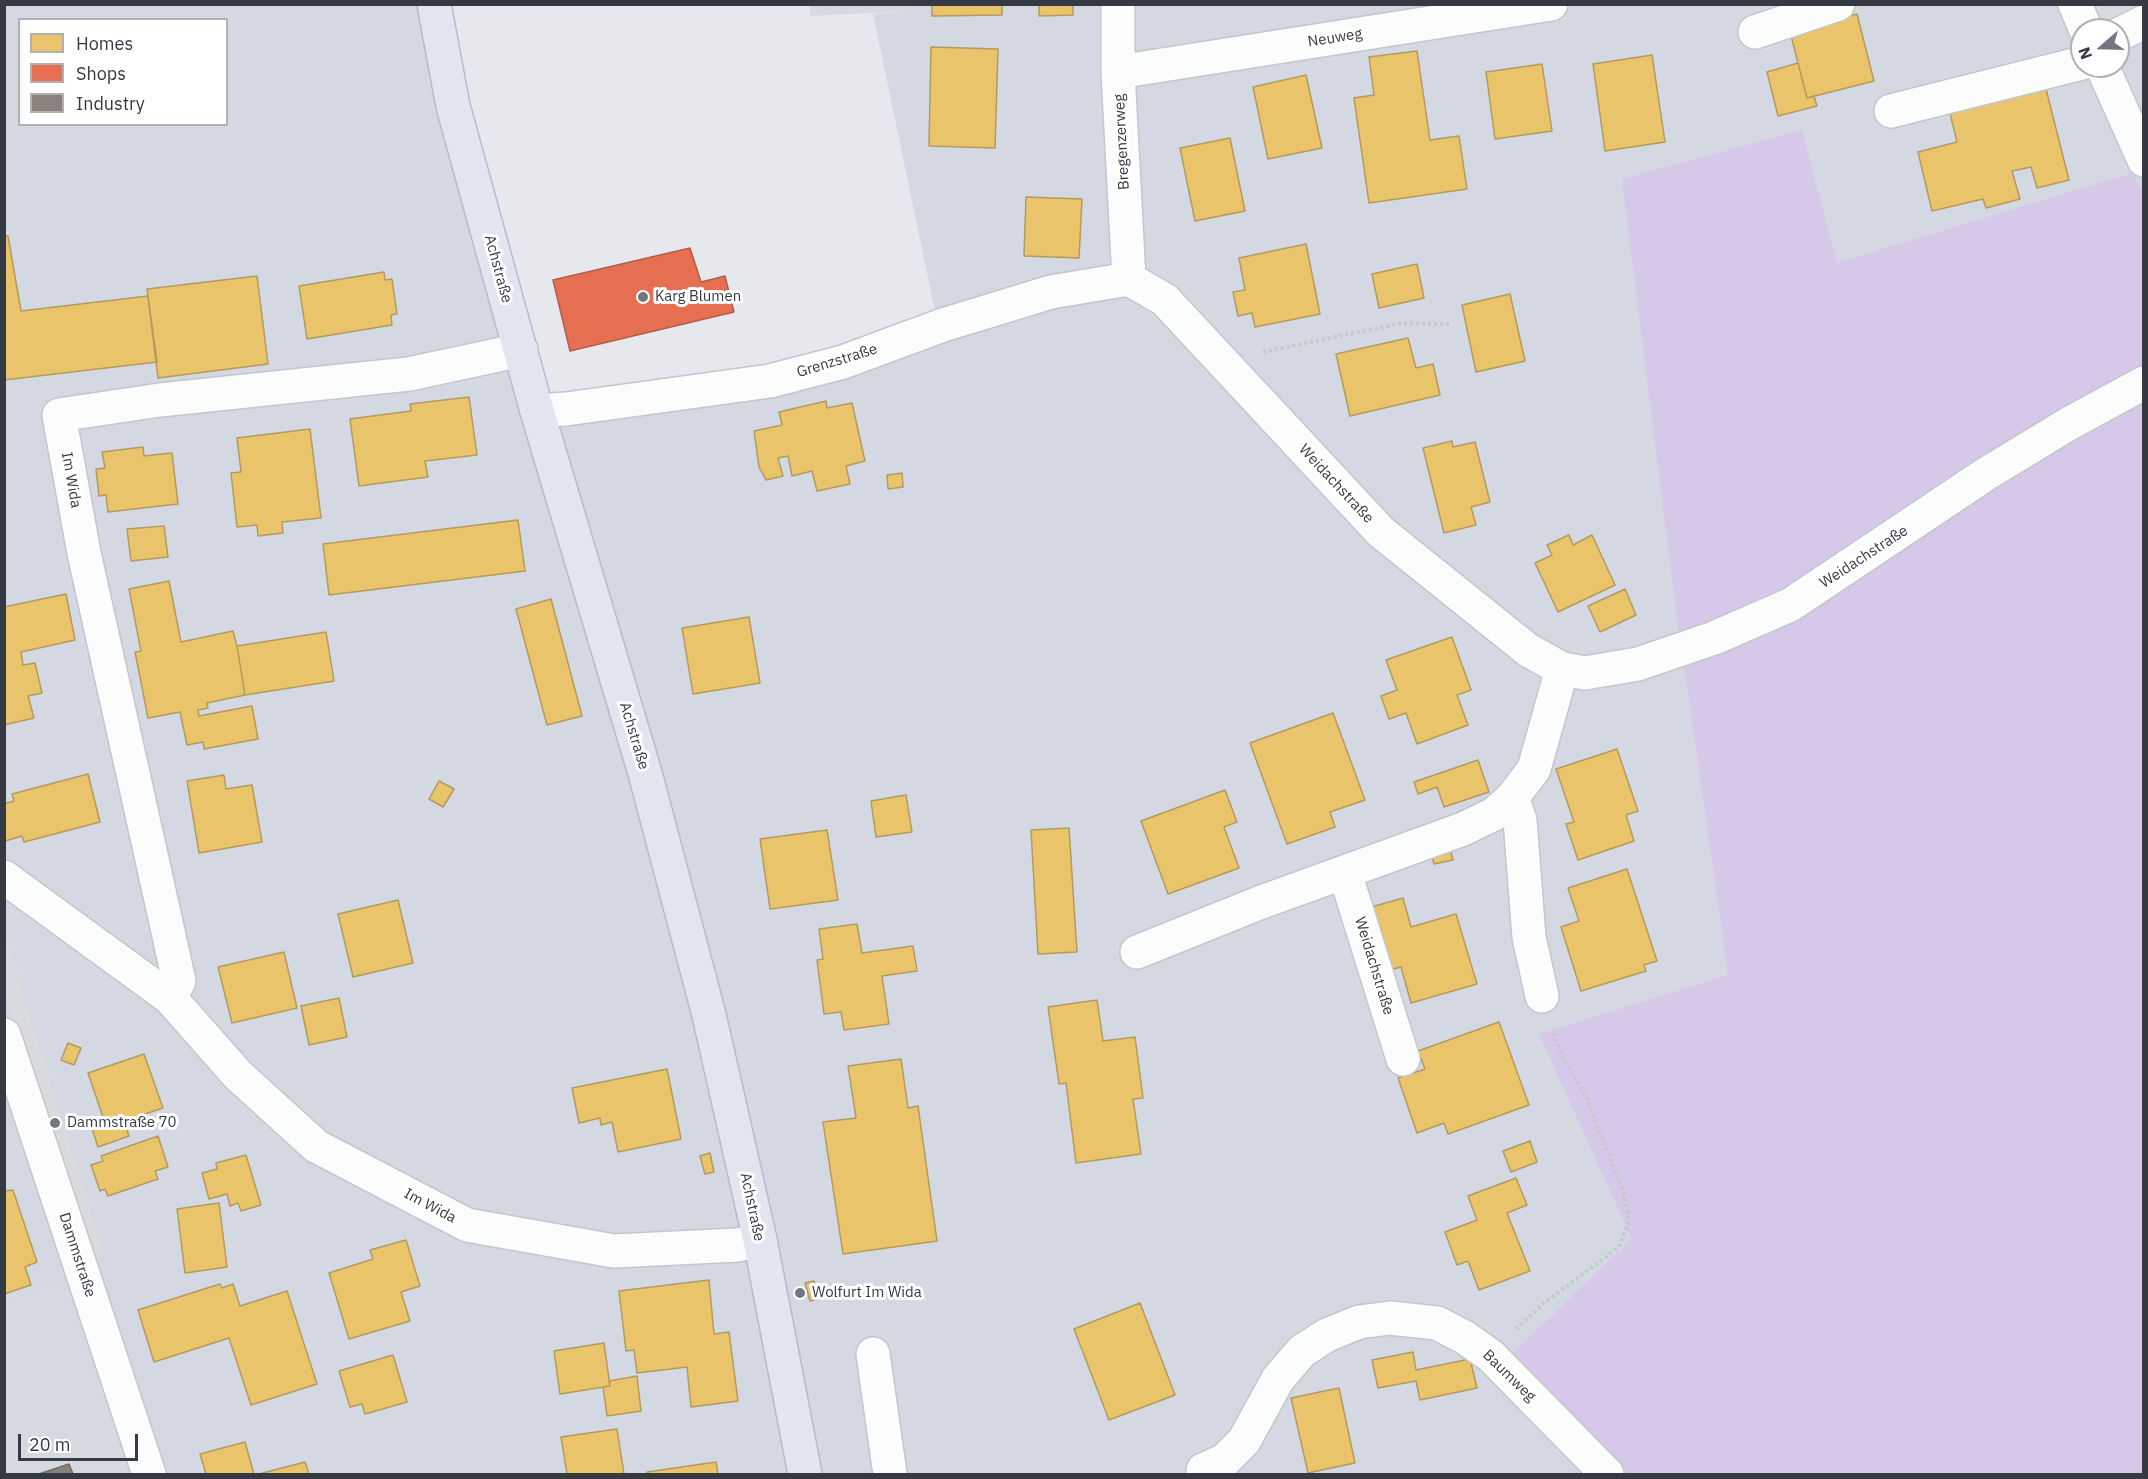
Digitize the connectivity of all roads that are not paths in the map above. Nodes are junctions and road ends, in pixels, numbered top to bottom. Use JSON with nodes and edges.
{"nodes":[{"id":1,"x":434,"y":4,"type":"edge"},
{"id":2,"x":1118,"y":4,"type":"edge"},
{"id":3,"x":1551,"y":4,"type":"edge"},
{"id":4,"x":1838,"y":4,"type":"edge"},
{"id":5,"x":2075,"y":4,"type":"edge"},
{"id":6,"x":2142,"y":4,"type":"edge"},
{"id":7,"x":2144,"y":10,"type":"edge"},
{"id":8,"x":2081,"y":18,"type":"edge"},
{"id":9,"x":2144,"y":22,"type":"edge"},
{"id":10,"x":2130,"y":29,"type":"edge"},
{"id":11,"x":1755,"y":32,"type":"dead end"},
{"id":12,"x":2070,"y":66,"type":"edge"},
{"id":13,"x":1118,"y":72,"type":"junction"},
{"id":14,"x":2107,"y":78,"type":"edge"},
{"id":15,"x":1891,"y":111,"type":"dead end"},
{"id":16,"x":2144,"y":160,"type":"edge"},
{"id":17,"x":1129,"y":279,"type":"junction"},
{"id":18,"x":521,"y":350,"type":"junction"},
{"id":19,"x":2144,"y":383,"type":"edge"},
{"id":20,"x":537,"y":411,"type":"junction"},
{"id":21,"x":1562,"y":669,"type":"junction"},
{"id":22,"x":1512,"y":798,"type":"junction"},
{"id":23,"x":1345,"y":873,"type":"junction"},
{"id":24,"x":4,"y":877,"type":"edge"},
{"id":25,"x":1137,"y":952,"type":"dead end"},
{"id":26,"x":1542,"y":996,"type":"road end"},
{"id":27,"x":170,"y":998,"type":"junction"},
{"id":28,"x":4,"y":1035,"type":"edge"},
{"id":29,"x":1402,"y":1059,"type":"dead end"},
{"id":30,"x":759,"y":1240,"type":"junction"},
{"id":31,"x":873,"y":1354,"type":"dead end"},
{"id":32,"x":1203,"y":1470,"type":"dead end"},
{"id":33,"x":149,"y":1474,"type":"edge"},
{"id":34,"x":804,"y":1474,"type":"edge"},
{"id":35,"x":890,"y":1474,"type":"edge"},
{"id":36,"x":1607,"y":1474,"type":"edge"}],
"edges":[{"from":1,"to":18,"type":"main road","name":"Achstraße"},
{"from":2,"to":13,"type":"street","name":"Bregenzerweg"},
{"from":3,"to":13,"type":"street","name":"Neuweg"},
{"from":4,"to":11,"type":"street"},
{"from":5,"to":8,"type":"street"},
{"from":6,"to":7,"type":"street"},
{"from":9,"to":10,"type":"street"},
{"from":12,"to":15,"type":"street"},
{"from":13,"to":17,"type":"street","name":"Bregenzerweg"},
{"from":14,"to":16,"type":"street"},
{"from":17,"to":20,"type":"street","name":"Grenzstraße"},
{"from":17,"to":21,"type":"street","name":"Weidachstraße"},
{"from":18,"to":20,"type":"main road","name":"Achstraße"},
{"from":18,"to":27,"type":"street","name":"Im Wida"},
{"from":19,"to":21,"type":"street","name":"Weidachstraße"},
{"from":20,"to":30,"type":"main road","name":"Achstraße"},
{"from":21,"to":22,"type":"street"},
{"from":22,"to":23,"type":"street"},
{"from":22,"to":26,"type":"street"},
{"from":23,"to":25,"type":"street"},
{"from":23,"to":29,"type":"street","name":"Weidachstraße"},
{"from":24,"to":27,"type":"street","name":"Im Wida"},
{"from":27,"to":30,"type":"street","name":"Im Wida"},
{"from":28,"to":33,"type":"street","name":"Dammstraße"},
{"from":30,"to":34,"type":"main road","name":"Achstraße"},
{"from":31,"to":35,"type":"street"},
{"from":32,"to":36,"type":"street","name":"Baumweg"}]}
